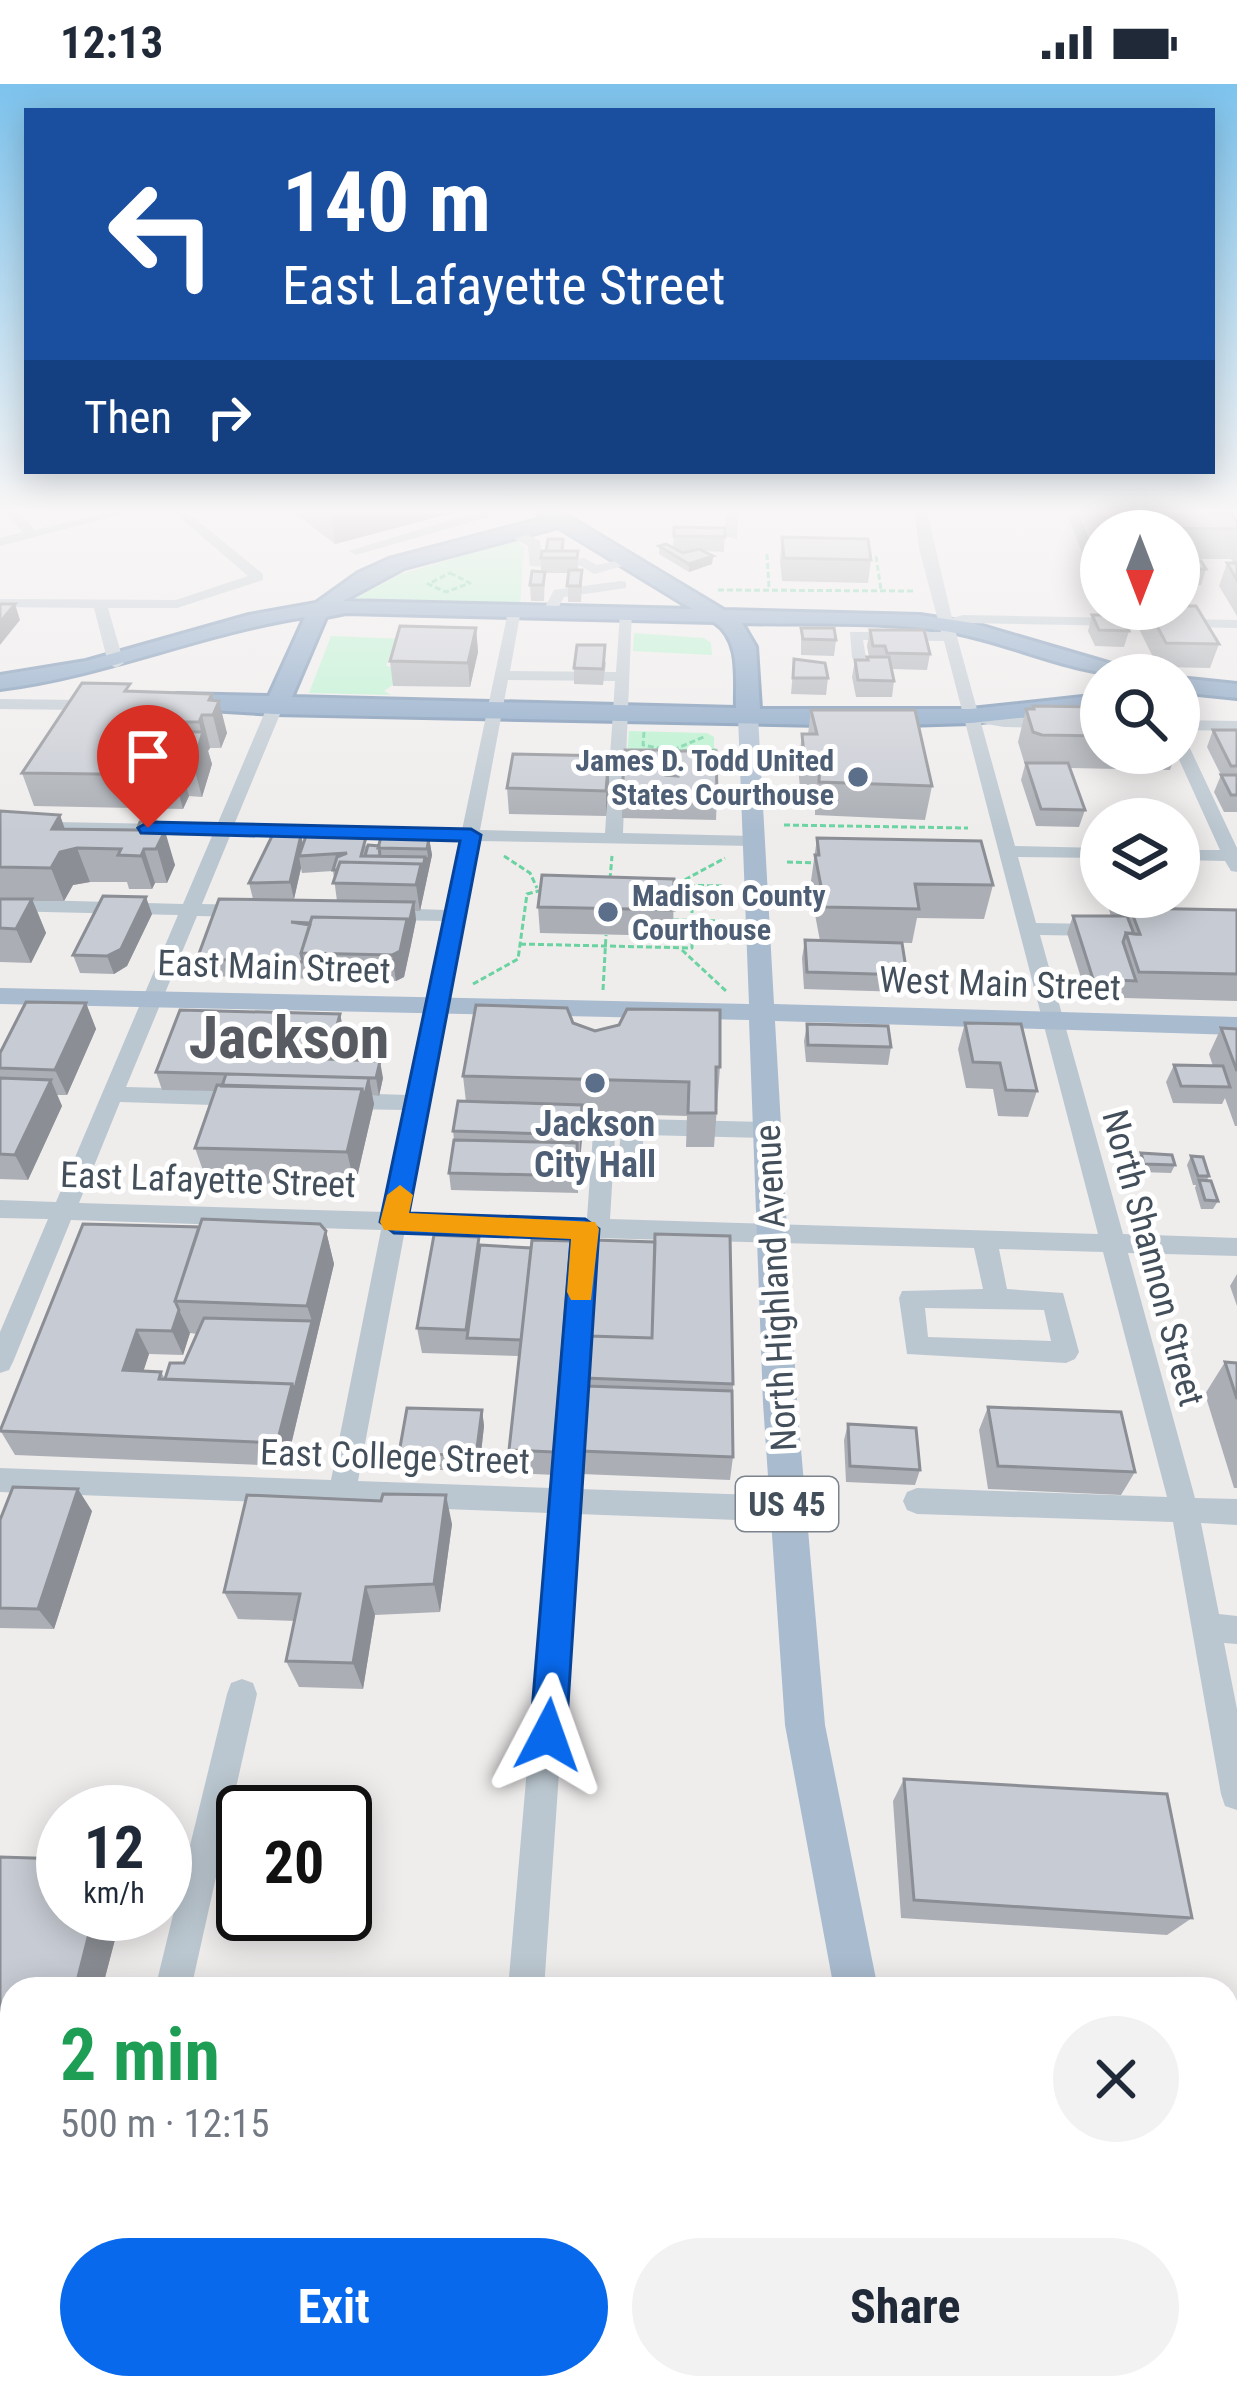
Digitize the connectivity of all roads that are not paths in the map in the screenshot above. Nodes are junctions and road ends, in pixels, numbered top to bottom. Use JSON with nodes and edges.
{"nodes":[{"id":1,"x":103,"y":616,"type":"edge"},
{"id":2,"x":263,"y":616,"type":"edge"},
{"id":3,"x":318,"y":616,"type":"edge"},
{"id":4,"x":513,"y":616,"type":"edge"},
{"id":5,"x":627,"y":616,"type":"edge"},
{"id":6,"x":719,"y":616,"type":"joint"},
{"id":7,"x":945,"y":616,"type":"edge"},
{"id":8,"x":1080,"y":617,"type":"edge"},
{"id":9,"x":1200,"y":622,"type":"edge"},
{"id":10,"x":1237,"y":624,"type":"edge"},
{"id":11,"x":948,"y":630,"type":"junction"},
{"id":12,"x":860,"y":658,"type":"edge"},
{"id":13,"x":116,"y":663,"type":"junction"},
{"id":14,"x":1080,"y":664,"type":"edge"},
{"id":15,"x":0,"y":670,"type":"edge"},
{"id":16,"x":503,"y":675,"type":"junction"},
{"id":17,"x":623,"y":677,"type":"junction"},
{"id":18,"x":0,"y":682,"type":"edge"},
{"id":19,"x":1200,"y":687,"type":"edge"},
{"id":20,"x":0,"y":691,"type":"edge"},
{"id":21,"x":1237,"y":691,"type":"edge"},
{"id":22,"x":1200,"y":701,"type":"edge"},
{"id":23,"x":143,"y":702,"type":"edge"},
{"id":24,"x":1237,"y":702,"type":"edge"},
{"id":25,"x":0,"y":704,"type":"edge"},
{"id":26,"x":1080,"y":704,"type":"edge"},
{"id":27,"x":88,"y":707,"type":"joint"},
{"id":28,"x":275,"y":707,"type":"junction"},
{"id":29,"x":496,"y":712,"type":"junction"},
{"id":30,"x":620,"y":714,"type":"junction"},
{"id":31,"x":748,"y":716,"type":"junction"},
{"id":32,"x":970,"y":716,"type":"junction"},
{"id":33,"x":1080,"y":724,"type":"edge"},
{"id":34,"x":1200,"y":725,"type":"edge"},
{"id":35,"x":1237,"y":726,"type":"edge"},
{"id":36,"x":1194,"y":774,"type":"edge"},
{"id":37,"x":2,"y":829,"type":"edge"},
{"id":38,"x":224,"y":830,"type":"junction"},
{"id":39,"x":471,"y":835,"type":"junction"},
{"id":40,"x":753,"y":841,"type":"junction"},
{"id":41,"x":613,"y":847,"type":"junction"},
{"id":42,"x":1010,"y":851,"type":"junction"},
{"id":43,"x":1080,"y":853,"type":"edge"},
{"id":44,"x":1200,"y":856,"type":"edge"},
{"id":45,"x":1235,"y":860,"type":"edge"},
{"id":46,"x":0,"y":905,"type":"edge"},
{"id":47,"x":191,"y":910,"type":"junction"},
{"id":48,"x":265,"y":911,"type":"edge"},
{"id":49,"x":356,"y":914,"type":"edge"},
{"id":50,"x":456,"y":916,"type":"junction"},
{"id":51,"x":1030,"y":929,"type":"junction"},
{"id":52,"x":1115,"y":930,"type":"edge"},
{"id":53,"x":0,"y":996,"type":"edge"},
{"id":54,"x":153,"y":1000,"type":"junction"},
{"id":55,"x":439,"y":1005,"type":"junction"},
{"id":56,"x":761,"y":1013,"type":"junction"},
{"id":57,"x":1054,"y":1023,"type":"junction"},
{"id":58,"x":1237,"y":1026,"type":"edge"},
{"id":59,"x":113,"y":1094,"type":"junction"},
{"id":60,"x":265,"y":1098,"type":"edge"},
{"id":61,"x":312,"y":1100,"type":"edge"},
{"id":62,"x":419,"y":1103,"type":"junction"},
{"id":63,"x":605,"y":1120,"type":"dead end"},
{"id":64,"x":767,"y":1130,"type":"junction"},
{"id":65,"x":630,"y":1158,"type":"dead end"},
{"id":66,"x":0,"y":1209,"type":"edge"},
{"id":67,"x":62,"y":1211,"type":"junction"},
{"id":68,"x":394,"y":1222,"type":"junction"},
{"id":69,"x":592,"y":1229,"type":"junction"},
{"id":70,"x":773,"y":1235,"type":"junction"},
{"id":71,"x":985,"y":1240,"type":"junction"},
{"id":72,"x":1111,"y":1245,"type":"junction"},
{"id":73,"x":1237,"y":1247,"type":"edge"},
{"id":74,"x":997,"y":1299,"type":"junction"},
{"id":75,"x":0,"y":1362,"type":"edge"},
{"id":76,"x":0,"y":1480,"type":"edge"},
{"id":77,"x":342,"y":1492,"type":"junction"},
{"id":78,"x":566,"y":1499,"type":"junction"},
{"id":79,"x":917,"y":1502,"type":"dead end"},
{"id":80,"x":788,"y":1509,"type":"junction"},
{"id":81,"x":1185,"y":1511,"type":"junction"},
{"id":82,"x":1237,"y":1512,"type":"edge"},
{"id":83,"x":1205,"y":1627,"type":"junction"},
{"id":84,"x":1237,"y":1630,"type":"edge"},
{"id":85,"x":242,"y":1694,"type":"dead end"},
{"id":86,"x":1235,"y":1774,"type":"edge"},
{"id":87,"x":176,"y":1977,"type":"edge"},
{"id":88,"x":527,"y":1977,"type":"edge"},
{"id":89,"x":854,"y":1977,"type":"edge"}],
"edges":[{"from":1,"to":13,"type":"street"},
{"from":2,"to":13,"type":"highway"},
{"from":3,"to":28,"type":"highway"},
{"from":4,"to":16,"type":"street"},
{"from":5,"to":17,"type":"street"},
{"from":6,"to":11,"type":"highway"},
{"from":6,"to":31,"type":"highway","number":"US 45"},
{"from":7,"to":11,"type":"street","name":"North Shannon Street"},
{"from":8,"to":11,"type":"street"},
{"from":9,"to":10,"type":"street"},
{"from":11,"to":12,"type":"street"},
{"from":11,"to":14,"type":"highway"},
{"from":11,"to":32,"type":"street","name":"North Shannon Street"},
{"from":13,"to":15,"type":"highway"},
{"from":13,"to":18,"type":"highway"},
{"from":16,"to":17,"type":"street"},
{"from":16,"to":29,"type":"street"},
{"from":17,"to":30,"type":"street"},
{"from":19,"to":21,"type":"highway"},
{"from":20,"to":27,"type":"highway"},
{"from":22,"to":24,"type":"highway"},
{"from":23,"to":28,"type":"highway"},
{"from":25,"to":27,"type":"street"},
{"from":26,"to":32,"type":"highway"},
{"from":28,"to":29,"type":"highway"},
{"from":28,"to":38,"type":"street"},
{"from":29,"to":30,"type":"highway"},
{"from":29,"to":39,"type":"street"},
{"from":30,"to":31,"type":"highway"},
{"from":30,"to":41,"type":"street"},
{"from":31,"to":32,"type":"highway"},
{"from":31,"to":40,"type":"main road","number":"US 45"},
{"from":32,"to":33,"type":"street"},
{"from":32,"to":42,"type":"street","name":"North Shannon Street"},
{"from":34,"to":35,"type":"street"},
{"from":36,"to":45,"type":"street"},
{"from":37,"to":38,"type":"street"},
{"from":38,"to":39,"type":"street"},
{"from":38,"to":47,"type":"street"},
{"from":39,"to":41,"type":"street"},
{"from":39,"to":50,"type":"street"},
{"from":40,"to":41,"type":"street"},
{"from":40,"to":56,"type":"main road","number":"US 45"},
{"from":42,"to":43,"type":"street"},
{"from":42,"to":51,"type":"street","name":"North Shannon Street"},
{"from":44,"to":45,"type":"street"},
{"from":46,"to":47,"type":"street"},
{"from":47,"to":48,"type":"street"},
{"from":47,"to":54,"type":"street"},
{"from":49,"to":50,"type":"street"},
{"from":50,"to":55,"type":"street"},
{"from":51,"to":52,"type":"street"},
{"from":51,"to":57,"type":"street","name":"North Shannon Street"},
{"from":53,"to":54,"type":"main road","name":"East Main Street"},
{"from":54,"to":55,"type":"main road","name":"East Main Street"},
{"from":54,"to":59,"type":"street"},
{"from":55,"to":56,"type":"main road","name":"East Main Street"},
{"from":55,"to":62,"type":"street"},
{"from":56,"to":57,"type":"main road","name":"West Main Street"},
{"from":56,"to":64,"type":"main road","name":"North Highland Avenue","number":"US 45"},
{"from":57,"to":58,"type":"main road","name":"West Main Street"},
{"from":57,"to":72,"type":"street","name":"North Shannon Street"},
{"from":59,"to":60,"type":"street"},
{"from":59,"to":67,"type":"street"},
{"from":61,"to":62,"type":"street"},
{"from":62,"to":68,"type":"street"},
{"from":63,"to":69,"type":"street"},
{"from":64,"to":65,"type":"street"},
{"from":64,"to":70,"type":"main road","name":"North Highland Avenue","number":"US 45"},
{"from":66,"to":67,"type":"street","name":"East Lafayette Street"},
{"from":67,"to":68,"type":"street","name":"East Lafayette Street"},
{"from":67,"to":75,"type":"street"},
{"from":68,"to":69,"type":"street","name":"East Lafayette Street"},
{"from":68,"to":77,"type":"street"},
{"from":69,"to":70,"type":"street","name":"East Lafayette Street"},
{"from":69,"to":78,"type":"street"},
{"from":70,"to":71,"type":"street","name":"East Lafayette Street"},
{"from":70,"to":80,"type":"main road","name":"North Highland Avenue","number":"US 45"},
{"from":71,"to":72,"type":"street","name":"East Lafayette Street"},
{"from":71,"to":74,"type":"street"},
{"from":72,"to":73,"type":"street","name":"East Lafayette Street"},
{"from":72,"to":81,"type":"street","name":"North Shannon Street"},
{"from":74,"to":74,"type":"street"},
{"from":76,"to":77,"type":"street","name":"East College Street"},
{"from":77,"to":78,"type":"street","name":"East College Street"},
{"from":78,"to":80,"type":"street","name":"East College Street"},
{"from":78,"to":88,"type":"street"},
{"from":79,"to":81,"type":"street"},
{"from":80,"to":89,"type":"main road","name":"North Highland Avenue","number":"US 45"},
{"from":81,"to":82,"type":"street"},
{"from":81,"to":83,"type":"street","name":"North Shannon Street"},
{"from":83,"to":84,"type":"street"},
{"from":83,"to":86,"type":"street","name":"North Shannon Street"},
{"from":85,"to":87,"type":"street"}]}
